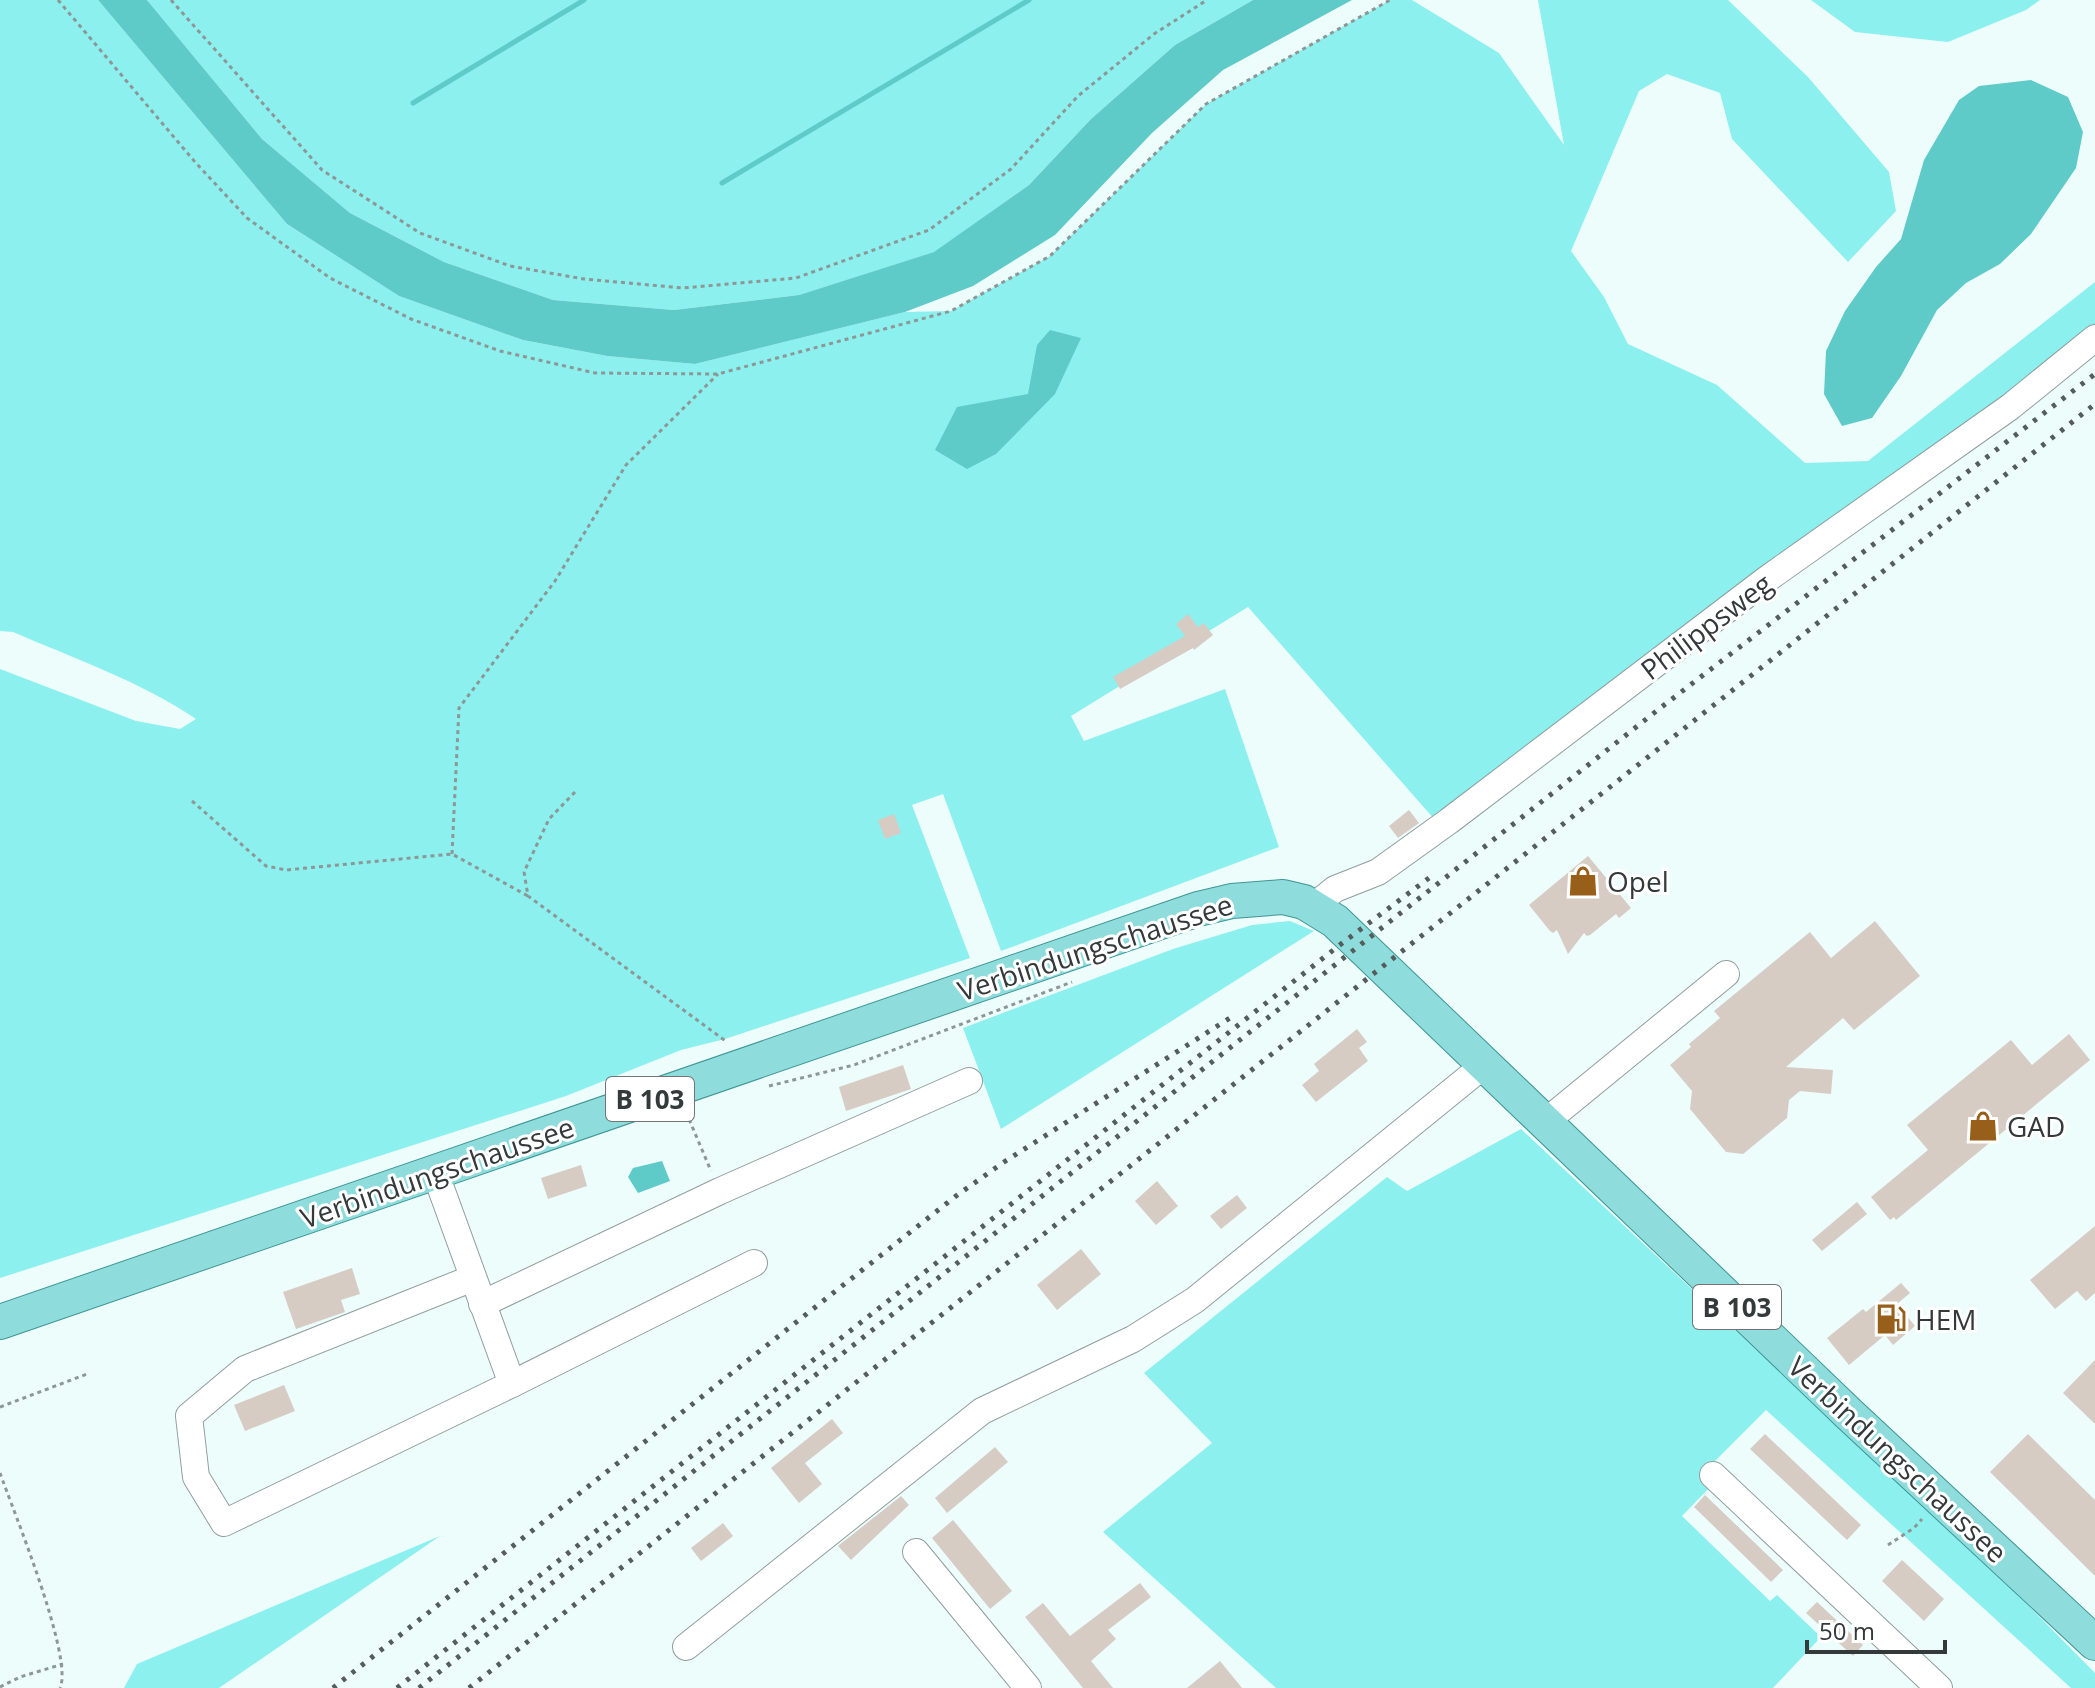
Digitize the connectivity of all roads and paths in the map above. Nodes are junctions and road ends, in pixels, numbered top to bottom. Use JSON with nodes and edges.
{"nodes":[{"id":1,"x":58,"y":0,"type":"edge"},
{"id":2,"x":171,"y":0,"type":"edge"},
{"id":3,"x":1207,"y":0,"type":"edge"},
{"id":4,"x":1390,"y":0,"type":"edge"},
{"id":5,"x":2095,"y":338,"type":"edge"},
{"id":6,"x":718,"y":374,"type":"junction"},
{"id":7,"x":575,"y":792,"type":"dead end"},
{"id":8,"x":192,"y":801,"type":"dead end"},
{"id":9,"x":452,"y":854,"type":"junction"},
{"id":10,"x":528,"y":896,"type":"junction"},
{"id":11,"x":1313,"y":907,"type":"junction"},
{"id":12,"x":1726,"y":974,"type":"dead end"},
{"id":13,"x":1483,"y":1066,"type":"junction"},
{"id":14,"x":741,"y":1067,"type":"junction"},
{"id":15,"x":969,"y":1081,"type":"dead end"},
{"id":16,"x":676,"y":1090,"type":"junction"},
{"id":17,"x":1544,"y":1123,"type":"junction"},
{"id":18,"x":435,"y":1172,"type":"junction"},
{"id":19,"x":720,"y":1191,"type":"junction"},
{"id":20,"x":754,"y":1263,"type":"dead end"},
{"id":21,"x":473,"y":1278,"type":"junction"},
{"id":22,"x":482,"y":1304,"type":"junction"},
{"id":23,"x":0,"y":1322,"type":"edge"},
{"id":24,"x":87,"y":1374,"type":"dead end"},
{"id":25,"x":512,"y":1384,"type":"junction"},
{"id":26,"x":0,"y":1407,"type":"edge"},
{"id":27,"x":0,"y":1473,"type":"edge"},
{"id":28,"x":1713,"y":1475,"type":"dead end"},
{"id":29,"x":1923,"y":1518,"type":"dead end"},
{"id":30,"x":1888,"y":1545,"type":"dead end"},
{"id":31,"x":916,"y":1552,"type":"dead end"},
{"id":32,"x":2095,"y":1643,"type":"edge"},
{"id":33,"x":686,"y":1647,"type":"dead end"},
{"id":34,"x":63,"y":1664,"type":"junction"},
{"id":35,"x":0,"y":1687,"type":"edge"},
{"id":36,"x":60,"y":1688,"type":"edge"},
{"id":37,"x":1028,"y":1688,"type":"edge"},
{"id":38,"x":1939,"y":1688,"type":"edge"}],
"edges":[{"from":1,"to":6,"type":"path"},
{"from":2,"to":3,"type":"path"},
{"from":4,"to":6,"type":"path"},
{"from":5,"to":11,"type":"street","name":"Philippsweg"},
{"from":6,"to":9,"type":"path"},
{"from":7,"to":10,"type":"path"},
{"from":8,"to":9,"type":"path"},
{"from":9,"to":10,"type":"path"},
{"from":10,"to":14,"type":"path"},
{"from":11,"to":13,"type":"main road","name":"Verbindungschaussee","number":"B 103"},
{"from":11,"to":14,"type":"main road","name":"Verbindungschaussee","number":"B 103"},
{"from":12,"to":17,"type":"street"},
{"from":13,"to":17,"type":"main road","name":"Verbindungschaussee","number":"B 103"},
{"from":13,"to":33,"type":"street"},
{"from":14,"to":16,"type":"main road","name":"Verbindungschaussee","number":"B 103"},
{"from":15,"to":19,"type":"street"},
{"from":16,"to":18,"type":"main road","name":"Verbindungschaussee","number":"B 103"},
{"from":16,"to":19,"type":"path"},
{"from":17,"to":32,"type":"main road","name":"Verbindungschaussee","number":"B 103"},
{"from":18,"to":21,"type":"street"},
{"from":18,"to":23,"type":"main road","name":"Verbindungschaussee","number":"B 103"},
{"from":19,"to":22,"type":"street"},
{"from":20,"to":25,"type":"street"},
{"from":21,"to":22,"type":"street"},
{"from":21,"to":25,"type":"street"},
{"from":22,"to":25,"type":"street"},
{"from":24,"to":26,"type":"path"},
{"from":27,"to":34,"type":"path"},
{"from":28,"to":38,"type":"street"},
{"from":29,"to":30,"type":"path"},
{"from":31,"to":37,"type":"street"},
{"from":34,"to":35,"type":"path"},
{"from":34,"to":36,"type":"path"}]}
